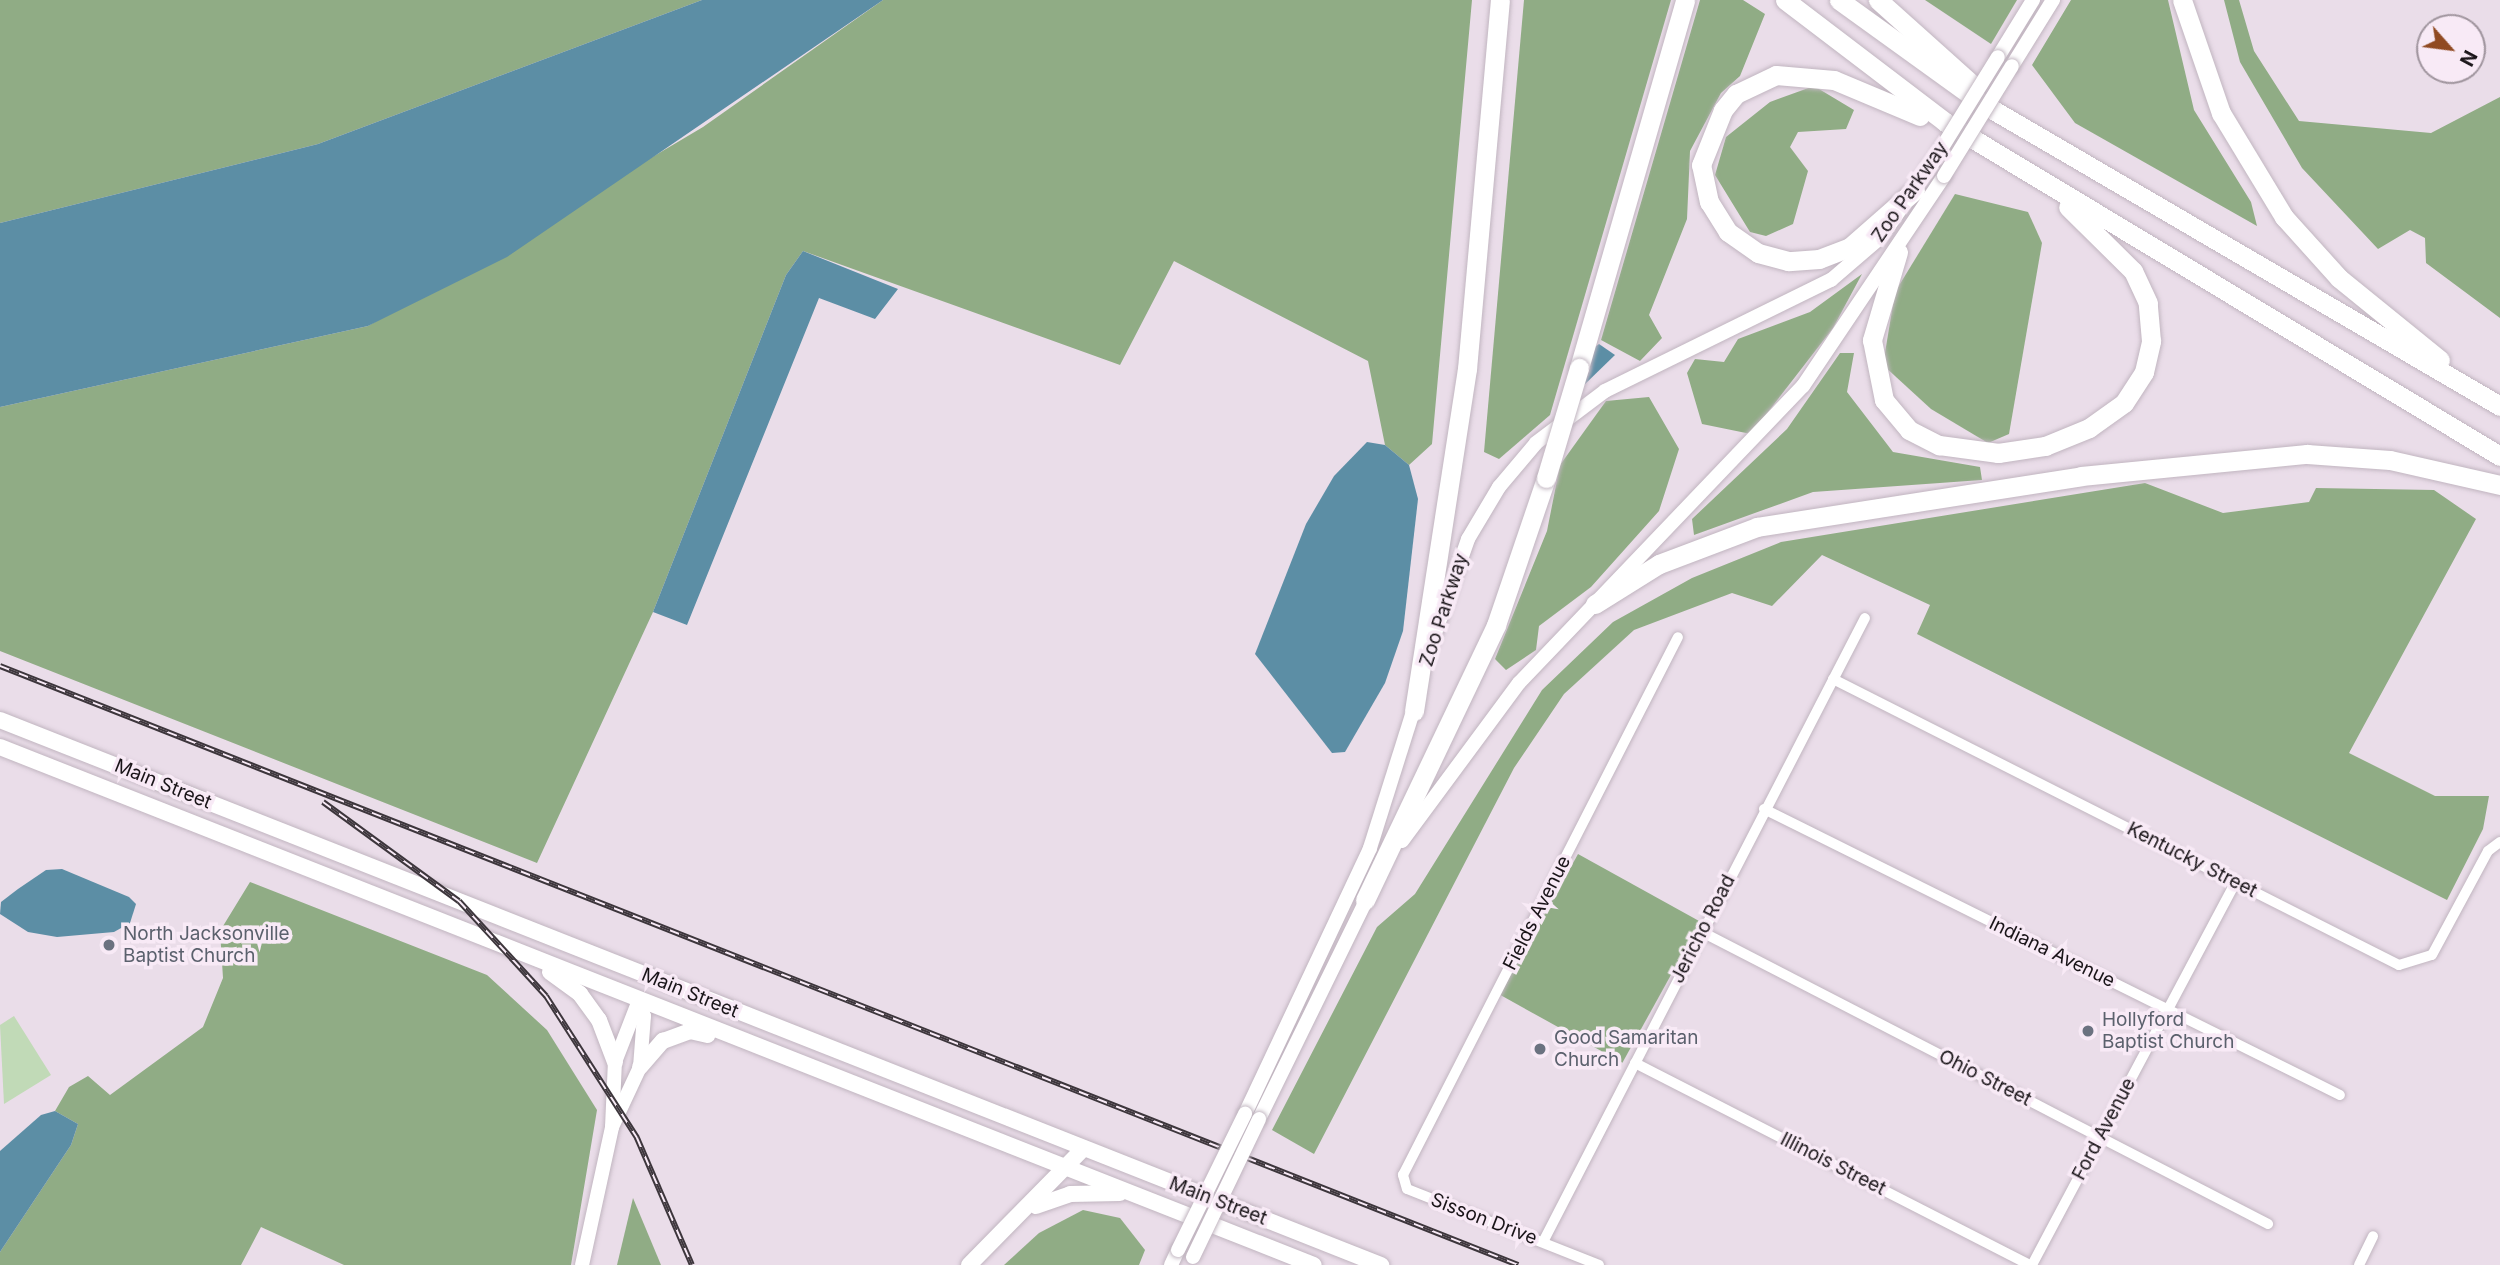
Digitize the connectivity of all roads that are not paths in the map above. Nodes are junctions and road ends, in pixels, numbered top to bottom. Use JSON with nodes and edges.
{"nodes":[{"id":1,"x":1500,"y":0,"type":"edge"},
{"id":2,"x":1685,"y":0,"type":"edge"},
{"id":3,"x":1785,"y":0,"type":"edge"},
{"id":4,"x":1839,"y":0,"type":"edge"},
{"id":5,"x":1878,"y":0,"type":"edge"},
{"id":6,"x":2033,"y":0,"type":"edge"},
{"id":7,"x":2053,"y":0,"type":"edge"},
{"id":8,"x":2182,"y":0,"type":"edge"},
{"id":9,"x":2021,"y":127,"type":"junction"},
{"id":10,"x":1972,"y":138,"type":"junction"},
{"id":11,"x":2024,"y":170,"type":"junction"},
{"id":12,"x":1915,"y":190,"type":"junction"},
{"id":13,"x":1898,"y":251,"type":"junction"},
{"id":14,"x":2478,"y":392,"type":"junction"},
{"id":15,"x":2500,"y":406,"type":"edge"},
{"id":16,"x":2500,"y":456,"type":"edge"},
{"id":17,"x":2500,"y":485,"type":"edge"},
{"id":18,"x":1595,"y":604,"type":"junction"},
{"id":19,"x":1865,"y":618,"type":"dead end"},
{"id":20,"x":1678,"y":637,"type":"dead end"},
{"id":21,"x":1833,"y":679,"type":"junction"},
{"id":22,"x":1414,"y":711,"type":"junction"},
{"id":23,"x":0,"y":720,"type":"edge"},
{"id":24,"x":0,"y":747,"type":"edge"},
{"id":25,"x":1764,"y":809,"type":"junction"},
{"id":26,"x":249,"y":818,"type":"junction"},
{"id":27,"x":239,"y":842,"type":"junction"},
{"id":28,"x":2500,"y":842,"type":"edge"},
{"id":29,"x":2236,"y":882,"type":"junction"},
{"id":30,"x":1365,"y":900,"type":"junction"},
{"id":31,"x":1702,"y":932,"type":"junction"},
{"id":32,"x":522,"y":953,"type":"junction"},
{"id":33,"x":610,"y":961,"type":"junction"},
{"id":34,"x":679,"y":988,"type":"junction"},
{"id":35,"x":639,"y":1000,"type":"junction"},
{"id":36,"x":2168,"y":1009,"type":"junction"},
{"id":37,"x":741,"y":1040,"type":"junction"},
{"id":38,"x":615,"y":1062,"type":"junction"},
{"id":39,"x":1635,"y":1063,"type":"junction"},
{"id":40,"x":640,"y":1067,"type":"junction"},
{"id":41,"x":2340,"y":1095,"type":"dead end"},
{"id":42,"x":612,"y":1127,"type":"junction"},
{"id":43,"x":2100,"y":1137,"type":"junction"},
{"id":44,"x":1083,"y":1149,"type":"junction"},
{"id":45,"x":1067,"y":1169,"type":"junction"},
{"id":46,"x":1407,"y":1189,"type":"joint"},
{"id":47,"x":1129,"y":1193,"type":"junction"},
{"id":48,"x":1030,"y":1209,"type":"junction"},
{"id":49,"x":2268,"y":1224,"type":"dead end"},
{"id":50,"x":2373,"y":1236,"type":"dead end"},
{"id":51,"x":1543,"y":1242,"type":"junction"},
{"id":52,"x":1284,"y":1253,"type":"junction"},
{"id":53,"x":1191,"y":1261,"type":"edge"},
{"id":54,"x":582,"y":1265,"type":"edge"},
{"id":55,"x":969,"y":1265,"type":"edge"},
{"id":56,"x":1171,"y":1265,"type":"edge"},
{"id":57,"x":1298,"y":1265,"type":"edge"},
{"id":58,"x":1314,"y":1265,"type":"edge"},
{"id":59,"x":1381,"y":1265,"type":"edge"},
{"id":60,"x":1599,"y":1265,"type":"edge"},
{"id":61,"x":2031,"y":1265,"type":"edge"},
{"id":62,"x":2358,"y":1265,"type":"edge"}],
"edges":[{"from":1,"to":22,"type":"highway"},
{"from":2,"to":30,"type":"highway","bridge":true},
{"from":3,"to":10,"type":"highway"},
{"from":4,"to":9,"type":"highway"},
{"from":5,"to":9,"type":"highway"},
{"from":6,"to":12,"type":"main road","name":"Zoo Parkway","bridge":true},
{"from":7,"to":13,"type":"main road","name":"Zoo Parkway","bridge":true},
{"from":8,"to":14,"type":"highway"},
{"from":9,"to":14,"type":"highway"},
{"from":10,"to":11,"type":"highway"},
{"from":10,"to":12,"type":"highway"},
{"from":11,"to":13,"type":"highway"},
{"from":11,"to":16,"type":"highway"},
{"from":12,"to":22,"type":"main road","name":"Zoo Parkway"},
{"from":13,"to":18,"type":"main road","name":"Zoo Parkway"},
{"from":14,"to":15,"type":"highway"},
{"from":17,"to":18,"type":"highway"},
{"from":18,"to":30,"type":"main road","name":"Zoo Parkway"},
{"from":19,"to":21,"type":"street","name":"Jericho Road"},
{"from":20,"to":46,"type":"street","name":"Fields Avenue"},
{"from":21,"to":25,"type":"street","name":"Jericho Road"},
{"from":21,"to":29,"type":"street","name":"Kentucky Street"},
{"from":22,"to":56,"type":"main road","name":"Zoo Parkway","bridge":true},
{"from":23,"to":26,"type":"main road","name":"Main Street"},
{"from":24,"to":27,"type":"main road","name":"Main Street"},
{"from":25,"to":31,"type":"street","name":"Jericho Road"},
{"from":25,"to":36,"type":"street","name":"Indiana Avenue"},
{"from":26,"to":27,"type":"main road"},
{"from":26,"to":33,"type":"main road","name":"Main Street"},
{"from":27,"to":32,"type":"main road","name":"Main Street"},
{"from":28,"to":29,"type":"street","name":"Kentucky Street"},
{"from":29,"to":36,"type":"street","name":"Ford Avenue"},
{"from":30,"to":53,"type":"main road","name":"Zoo Parkway","bridge":true},
{"from":31,"to":39,"type":"street","name":"Jericho Road"},
{"from":31,"to":43,"type":"street","name":"Ohio Street"},
{"from":32,"to":35,"type":"main road","name":"Main Street"},
{"from":32,"to":38,"type":"main road"},
{"from":33,"to":34,"type":"main road","name":"Main Street"},
{"from":33,"to":35,"type":"main road"},
{"from":34,"to":35,"type":"main road"},
{"from":34,"to":44,"type":"main road","name":"Main Street"},
{"from":35,"to":37,"type":"main road","name":"Main Street"},
{"from":35,"to":38,"type":"main road"},
{"from":35,"to":40,"type":"main road"},
{"from":36,"to":41,"type":"street","name":"Indiana Avenue"},
{"from":36,"to":43,"type":"street","name":"Ford Avenue"},
{"from":37,"to":40,"type":"main road"},
{"from":37,"to":45,"type":"main road","name":"Main Street"},
{"from":38,"to":42,"type":"main road"},
{"from":39,"to":51,"type":"street","name":"Jericho Road"},
{"from":39,"to":61,"type":"street","name":"Illinois Street"},
{"from":40,"to":42,"type":"main road"},
{"from":42,"to":54,"type":"main road"},
{"from":43,"to":49,"type":"street","name":"Ohio Street"},
{"from":43,"to":61,"type":"street","name":"Ford Avenue"},
{"from":44,"to":45,"type":"main road"},
{"from":44,"to":59,"type":"main road","name":"Main Street"},
{"from":45,"to":47,"type":"main road","name":"Main Street"},
{"from":45,"to":48,"type":"main road"},
{"from":46,"to":51,"type":"street","name":"Sisson Drive"},
{"from":47,"to":48,"type":"main road"},
{"from":47,"to":52,"type":"main road","name":"Main Street"},
{"from":48,"to":55,"type":"main road"},
{"from":50,"to":62,"type":"street"},
{"from":51,"to":60,"type":"street","name":"Sisson Drive"},
{"from":52,"to":57,"type":"main road"},
{"from":52,"to":58,"type":"main road","name":"Main Street"}]}
